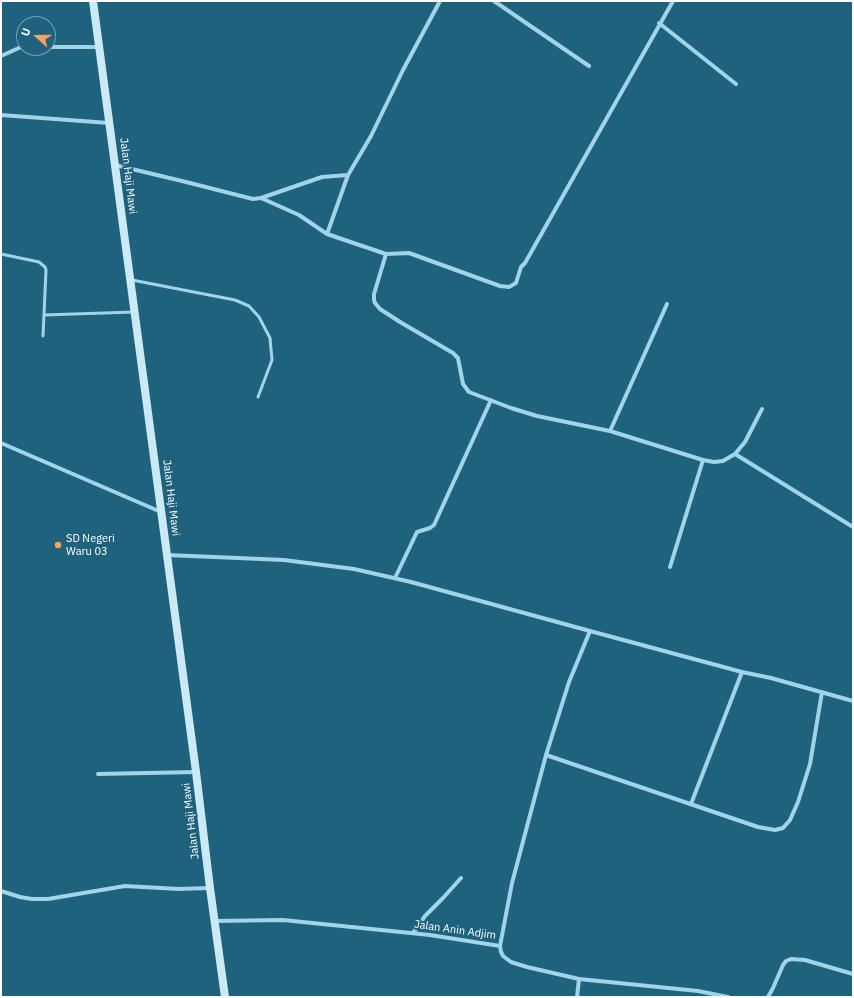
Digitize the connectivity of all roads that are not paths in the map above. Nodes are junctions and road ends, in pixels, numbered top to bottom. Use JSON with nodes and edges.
{"nodes":[{"id":1,"x":93,"y":1,"type":"edge"},
{"id":2,"x":440,"y":1,"type":"edge"},
{"id":3,"x":494,"y":1,"type":"edge"},
{"id":4,"x":672,"y":1,"type":"edge"},
{"id":5,"x":659,"y":23,"type":"junction"},
{"id":6,"x":56,"y":47,"type":"edge"},
{"id":7,"x":99,"y":47,"type":"junction"},
{"id":8,"x":16,"y":49,"type":"edge"},
{"id":9,"x":1,"y":56,"type":"edge"},
{"id":10,"x":589,"y":66,"type":"dead end"},
{"id":11,"x":736,"y":84,"type":"dead end"},
{"id":12,"x":1,"y":115,"type":"edge"},
{"id":13,"x":110,"y":123,"type":"junction"},
{"id":14,"x":115,"y":165,"type":"junction"},
{"id":15,"x":348,"y":174,"type":"junction"},
{"id":16,"x":261,"y":198,"type":"junction"},
{"id":17,"x":327,"y":234,"type":"junction"},
{"id":18,"x":1,"y":254,"type":"edge"},
{"id":19,"x":386,"y":254,"type":"junction"},
{"id":20,"x":130,"y":279,"type":"junction"},
{"id":21,"x":667,"y":304,"type":"dead end"},
{"id":22,"x":136,"y":312,"type":"junction"},
{"id":23,"x":44,"y":315,"type":"junction"},
{"id":24,"x":43,"y":336,"type":"dead end"},
{"id":25,"x":258,"y":397,"type":"dead end"},
{"id":26,"x":491,"y":400,"type":"junction"},
{"id":27,"x":762,"y":409,"type":"dead end"},
{"id":28,"x":610,"y":431,"type":"junction"},
{"id":29,"x":1,"y":443,"type":"edge"},
{"id":30,"x":735,"y":454,"type":"junction"},
{"id":31,"x":703,"y":460,"type":"junction"},
{"id":32,"x":161,"y":512,"type":"junction"},
{"id":33,"x":853,"y":527,"type":"edge"},
{"id":34,"x":167,"y":555,"type":"junction"},
{"id":35,"x":670,"y":568,"type":"dead end"},
{"id":36,"x":395,"y":578,"type":"junction"},
{"id":37,"x":590,"y":631,"type":"junction"},
{"id":38,"x":742,"y":672,"type":"junction"},
{"id":39,"x":822,"y":692,"type":"junction"},
{"id":40,"x":853,"y":701,"type":"edge"},
{"id":41,"x":546,"y":755,"type":"junction"},
{"id":42,"x":196,"y":772,"type":"junction"},
{"id":43,"x":98,"y":774,"type":"dead end"},
{"id":44,"x":691,"y":804,"type":"junction"},
{"id":45,"x":461,"y":878,"type":"dead end"},
{"id":46,"x":210,"y":888,"type":"junction"},
{"id":47,"x":1,"y":891,"type":"edge"},
{"id":48,"x":214,"y":921,"type":"junction"},
{"id":49,"x":413,"y":933,"type":"junction"},
{"id":50,"x":500,"y":946,"type":"junction"},
{"id":51,"x":853,"y":974,"type":"edge"},
{"id":52,"x":579,"y":978,"type":"junction"},
{"id":53,"x":225,"y":997,"type":"edge"},
{"id":54,"x":577,"y":997,"type":"edge"},
{"id":55,"x":728,"y":997,"type":"edge"},
{"id":56,"x":768,"y":997,"type":"edge"}],
"edges":[{"from":1,"to":7,"type":"street","name":"Jalan Haji Mawi"},
{"from":2,"to":15,"type":"street"},
{"from":3,"to":10,"type":"street"},
{"from":4,"to":5,"type":"street"},
{"from":5,"to":11,"type":"street"},
{"from":5,"to":19,"type":"street"},
{"from":6,"to":7,"type":"street"},
{"from":7,"to":13,"type":"street","name":"Jalan Haji Mawi"},
{"from":8,"to":9,"type":"street"},
{"from":12,"to":13,"type":"street"},
{"from":13,"to":14,"type":"street","name":"Jalan Haji Mawi"},
{"from":14,"to":16,"type":"street"},
{"from":14,"to":20,"type":"street","name":"Jalan Haji Mawi"},
{"from":15,"to":16,"type":"street"},
{"from":15,"to":17,"type":"street"},
{"from":16,"to":17,"type":"street"},
{"from":17,"to":19,"type":"street"},
{"from":18,"to":23,"type":"lane"},
{"from":19,"to":26,"type":"street"},
{"from":20,"to":22,"type":"street","name":"Jalan Haji Mawi"},
{"from":20,"to":25,"type":"lane"},
{"from":21,"to":28,"type":"street"},
{"from":22,"to":23,"type":"lane"},
{"from":22,"to":32,"type":"street","name":"Jalan Haji Mawi"},
{"from":23,"to":24,"type":"lane"},
{"from":26,"to":28,"type":"street"},
{"from":26,"to":36,"type":"street"},
{"from":27,"to":30,"type":"street"},
{"from":28,"to":31,"type":"street"},
{"from":29,"to":32,"type":"street"},
{"from":30,"to":31,"type":"street"},
{"from":30,"to":33,"type":"street"},
{"from":31,"to":35,"type":"street"},
{"from":32,"to":34,"type":"street","name":"Jalan Haji Mawi"},
{"from":34,"to":36,"type":"street"},
{"from":34,"to":42,"type":"street","name":"Jalan Haji Mawi"},
{"from":36,"to":37,"type":"street"},
{"from":37,"to":38,"type":"street"},
{"from":37,"to":41,"type":"street"},
{"from":38,"to":39,"type":"street"},
{"from":38,"to":44,"type":"street"},
{"from":39,"to":40,"type":"street"},
{"from":39,"to":44,"type":"street"},
{"from":41,"to":44,"type":"street"},
{"from":41,"to":50,"type":"street"},
{"from":42,"to":43,"type":"street"},
{"from":42,"to":46,"type":"street","name":"Jalan Haji Mawi"},
{"from":45,"to":49,"type":"street"},
{"from":46,"to":47,"type":"street"},
{"from":46,"to":48,"type":"street","name":"Jalan Haji Mawi"},
{"from":48,"to":49,"type":"street","name":"Jalan Anin Adjim"},
{"from":48,"to":53,"type":"street","name":"Jalan Haji Mawi"},
{"from":49,"to":50,"type":"street","name":"Jalan Anin Adjim"},
{"from":50,"to":52,"type":"street","name":"Jalan Anin Adjim"},
{"from":51,"to":56,"type":"street"},
{"from":52,"to":54,"type":"street"},
{"from":52,"to":55,"type":"street","name":"Jalan Anin Adjim"}]}
